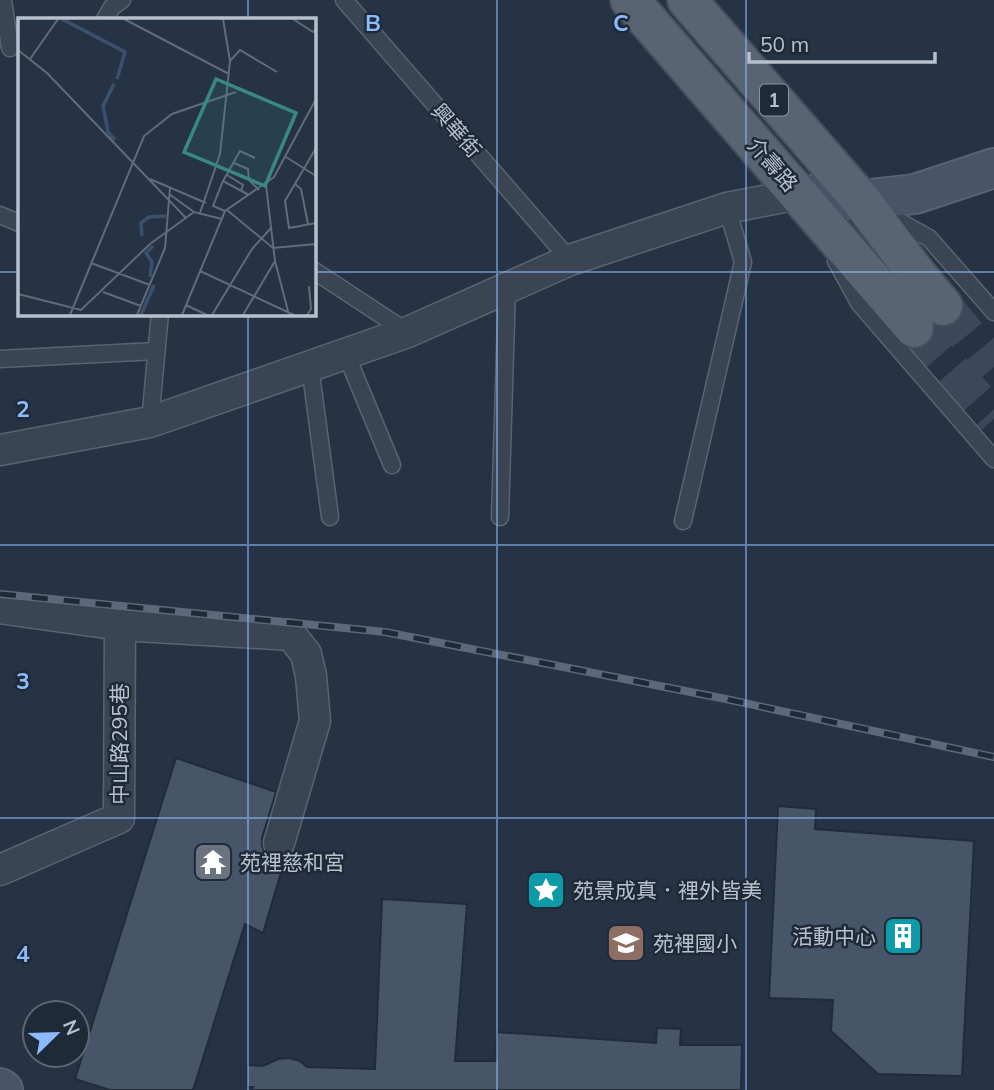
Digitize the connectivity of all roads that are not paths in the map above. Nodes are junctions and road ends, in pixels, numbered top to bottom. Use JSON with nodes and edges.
{"nodes":[{"id":1,"x":3,"y":0,"type":"edge"},
{"id":2,"x":122,"y":0,"type":"edge"},
{"id":3,"x":344,"y":0,"type":"edge"},
{"id":4,"x":630,"y":0,"type":"edge"},
{"id":5,"x":687,"y":0,"type":"edge"},
{"id":6,"x":106,"y":18,"type":"edge"},
{"id":7,"x":10,"y":48,"type":"edge"},
{"id":8,"x":994,"y":168,"type":"edge"},
{"id":9,"x":799,"y":194,"type":"junction"},
{"id":10,"x":861,"y":200,"type":"junction"},
{"id":11,"x":727,"y":208,"type":"junction"},
{"id":12,"x":0,"y":215,"type":"edge"},
{"id":13,"x":18,"y":223,"type":"edge"},
{"id":14,"x":570,"y":260,"type":"junction"},
{"id":15,"x":315,"y":271,"type":"edge"},
{"id":16,"x":507,"y":288,"type":"junction"},
{"id":17,"x":994,"y":312,"type":"edge"},
{"id":18,"x":160,"y":315,"type":"edge"},
{"id":19,"x":408,"y":332,"type":"junction"},
{"id":20,"x":156,"y":351,"type":"junction"},
{"id":21,"x":346,"y":354,"type":"junction"},
{"id":22,"x":0,"y":359,"type":"edge"},
{"id":23,"x":310,"y":366,"type":"junction"},
{"id":24,"x":150,"y":422,"type":"junction"},
{"id":25,"x":0,"y":450,"type":"edge"},
{"id":26,"x":994,"y":459,"type":"edge"},
{"id":27,"x":393,"y":464,"type":"dead end"},
{"id":28,"x":330,"y":517,"type":"dead end"},
{"id":29,"x":500,"y":517,"type":"dead end"},
{"id":30,"x":684,"y":521,"type":"dead end"},
{"id":31,"x":0,"y":608,"type":"edge"},
{"id":32,"x":120,"y":625,"type":"junction"},
{"id":33,"x":279,"y":842,"type":"dead end"},
{"id":34,"x":0,"y":870,"type":"edge"}],
"edges":[{"from":1,"to":7,"type":"lane"},
{"from":2,"to":6,"type":"lane"},
{"from":3,"to":14,"type":"lane","name":"興華街"},
{"from":4,"to":9,"type":"main road","name":"介壽路","number":"1"},
{"from":5,"to":10,"type":"main road","name":"介壽路","number":"1"},
{"from":8,"to":10,"type":"street"},
{"from":9,"to":10,"type":"street"},
{"from":9,"to":10,"type":"main road","name":"介壽路","number":"1"},
{"from":9,"to":11,"type":"street"},
{"from":9,"to":26,"type":"lane"},
{"from":10,"to":17,"type":"lane"},
{"from":11,"to":14,"type":"street"},
{"from":11,"to":30,"type":"lane"},
{"from":12,"to":13,"type":"lane"},
{"from":14,"to":16,"type":"street"},
{"from":15,"to":19,"type":"lane"},
{"from":16,"to":19,"type":"street"},
{"from":16,"to":29,"type":"lane"},
{"from":18,"to":20,"type":"lane"},
{"from":19,"to":21,"type":"street"},
{"from":20,"to":22,"type":"lane"},
{"from":20,"to":24,"type":"lane"},
{"from":21,"to":23,"type":"street"},
{"from":21,"to":27,"type":"lane"},
{"from":23,"to":24,"type":"street"},
{"from":23,"to":28,"type":"lane"},
{"from":24,"to":25,"type":"street"},
{"from":31,"to":32,"type":"street"},
{"from":32,"to":33,"type":"street"},
{"from":32,"to":34,"type":"street","name":"中山路295巷"}]}
